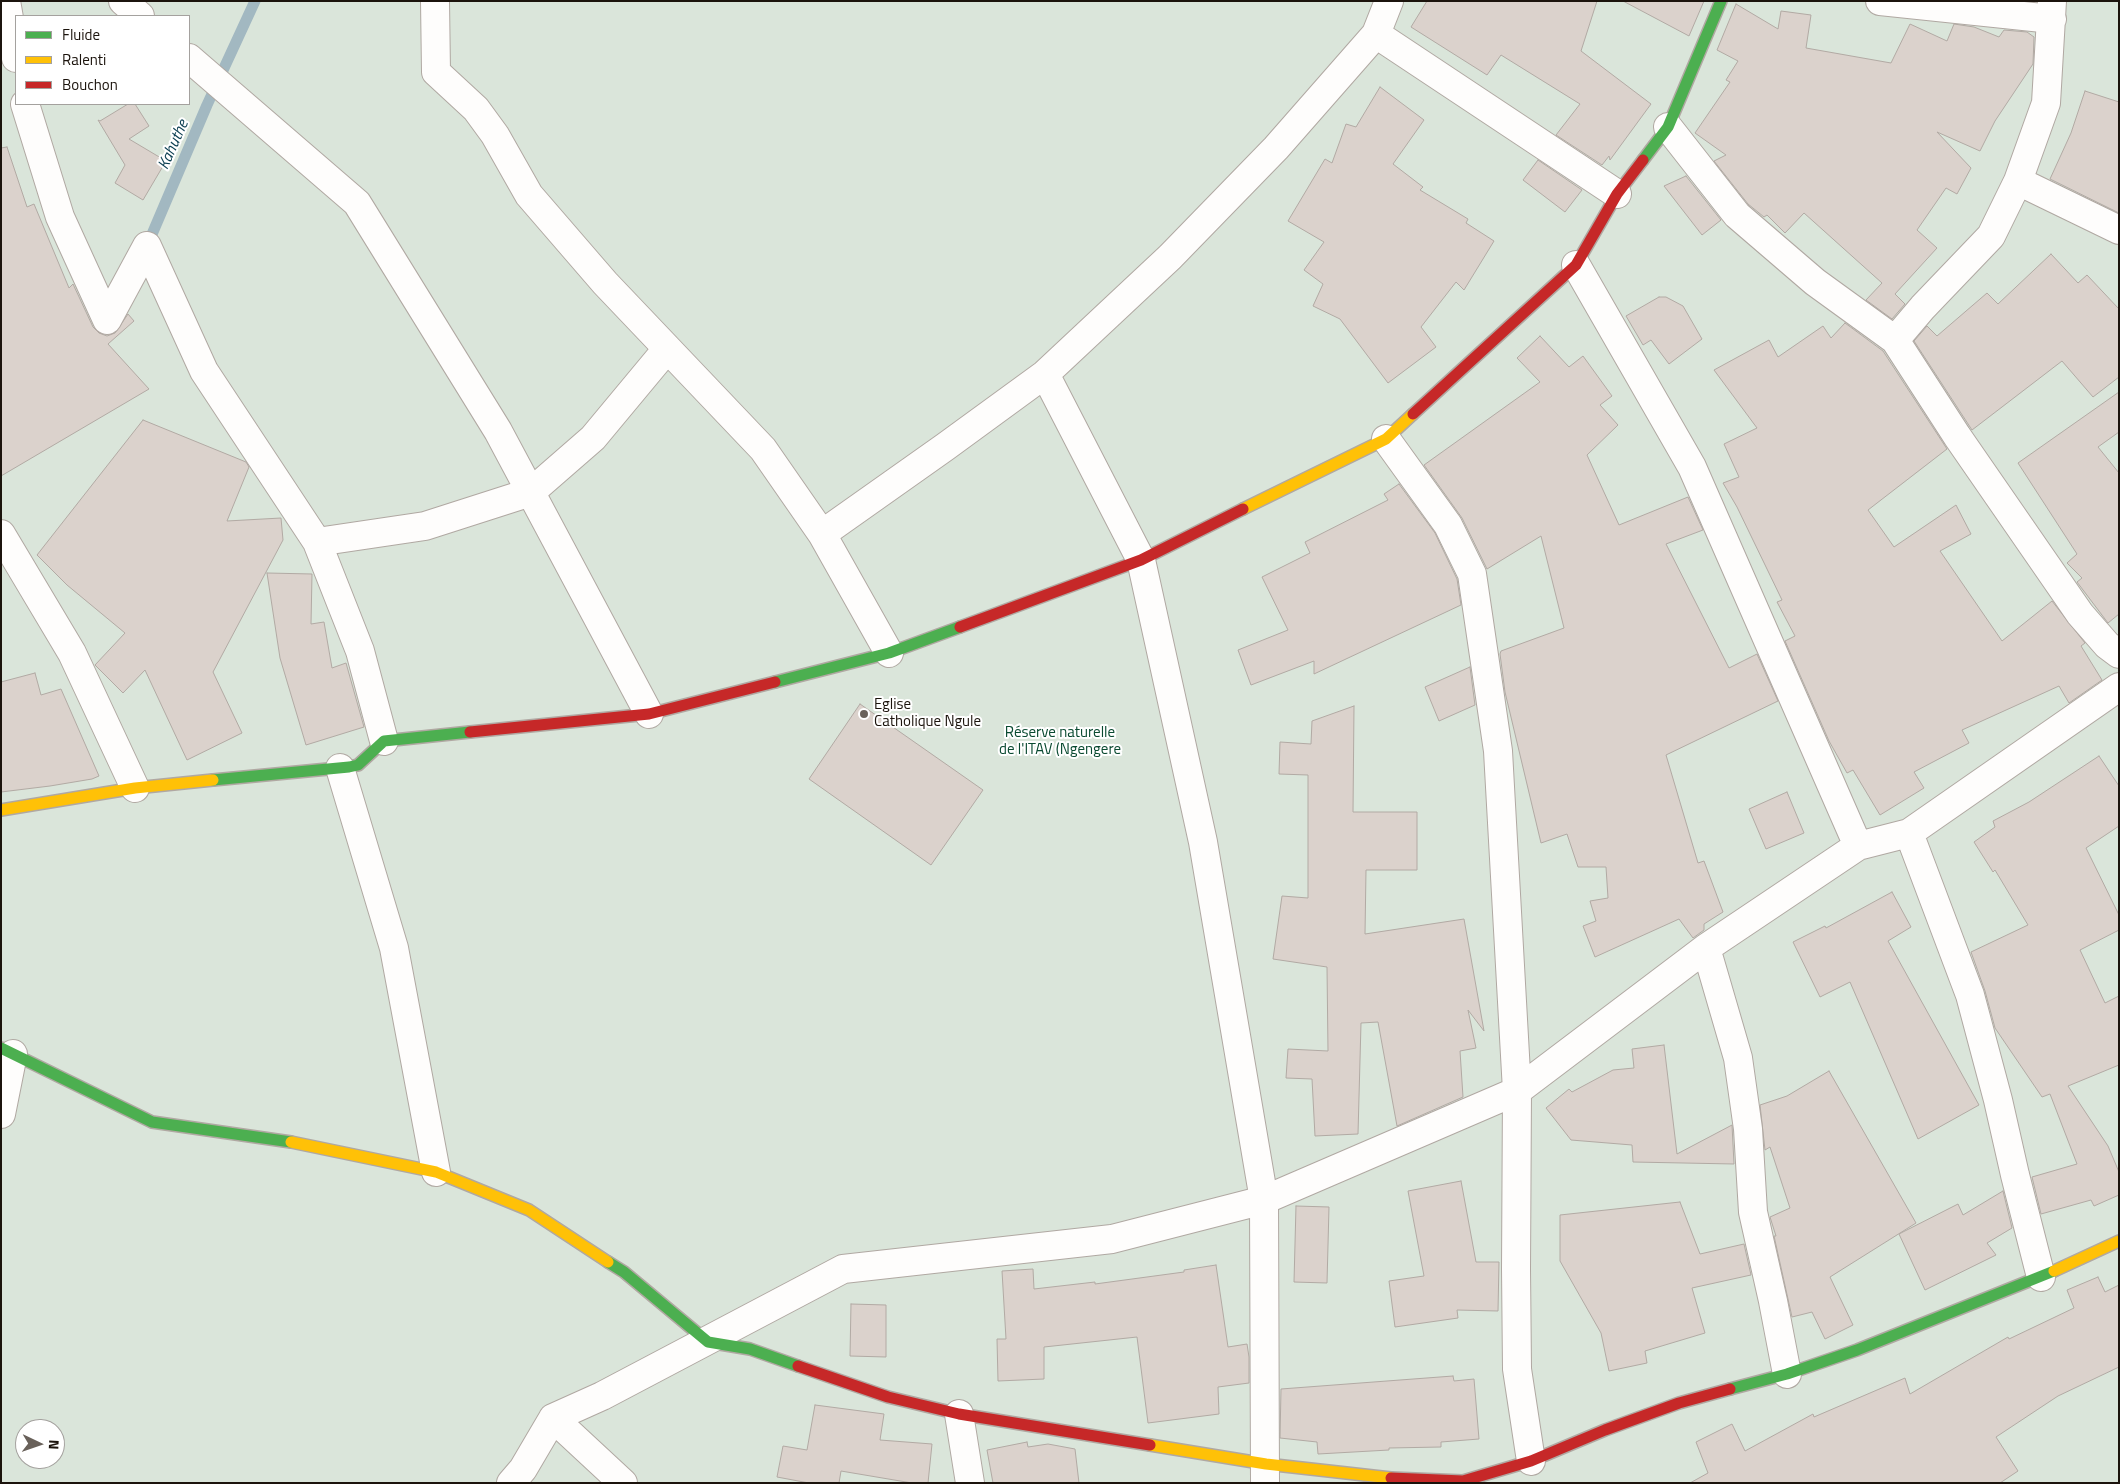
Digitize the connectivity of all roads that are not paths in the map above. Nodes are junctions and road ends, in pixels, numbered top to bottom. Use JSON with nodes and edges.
{"nodes":[{"id":1,"x":6,"y":1,"type":"edge"},
{"id":2,"x":123,"y":1,"type":"edge"},
{"id":3,"x":435,"y":1,"type":"edge"},
{"id":4,"x":1389,"y":1,"type":"edge"},
{"id":5,"x":1721,"y":1,"type":"edge"},
{"id":6,"x":1880,"y":1,"type":"edge"},
{"id":7,"x":2052,"y":10,"type":"edge"},
{"id":8,"x":139,"y":15,"type":"edge"},
{"id":9,"x":1376,"y":34,"type":"junction"},
{"id":10,"x":15,"y":52,"type":"edge"},
{"id":11,"x":190,"y":59,"type":"edge"},
{"id":12,"x":25,"y":105,"type":"edge"},
{"id":13,"x":1668,"y":127,"type":"junction"},
{"id":14,"x":2018,"y":181,"type":"junction"},
{"id":15,"x":1616,"y":194,"type":"junction"},
{"id":16,"x":2119,"y":230,"type":"edge"},
{"id":17,"x":1576,"y":265,"type":"junction"},
{"id":18,"x":1895,"y":340,"type":"junction"},
{"id":19,"x":668,"y":349,"type":"junction"},
{"id":20,"x":1045,"y":374,"type":"junction"},
{"id":21,"x":1386,"y":439,"type":"junction"},
{"id":22,"x":531,"y":492,"type":"junction"},
{"id":23,"x":1,"y":534,"type":"edge"},
{"id":24,"x":822,"y":534,"type":"junction"},
{"id":25,"x":316,"y":542,"type":"junction"},
{"id":26,"x":1141,"y":560,"type":"junction"},
{"id":27,"x":889,"y":653,"type":"junction"},
{"id":28,"x":2119,"y":654,"type":"edge"},
{"id":29,"x":2119,"y":687,"type":"edge"},
{"id":30,"x":649,"y":714,"type":"junction"},
{"id":31,"x":384,"y":741,"type":"junction"},
{"id":32,"x":340,"y":768,"type":"junction"},
{"id":33,"x":135,"y":788,"type":"junction"},
{"id":34,"x":1,"y":810,"type":"edge"},
{"id":35,"x":1909,"y":833,"type":"junction"},
{"id":36,"x":1858,"y":846,"type":"junction"},
{"id":37,"x":1706,"y":948,"type":"junction"},
{"id":38,"x":7,"y":1051,"type":"edge"},
{"id":39,"x":1517,"y":1091,"type":"junction"},
{"id":40,"x":1,"y":1114,"type":"edge"},
{"id":41,"x":436,"y":1172,"type":"junction"},
{"id":42,"x":1264,"y":1200,"type":"junction"},
{"id":43,"x":2119,"y":1241,"type":"edge"},
{"id":44,"x":2041,"y":1278,"type":"junction"},
{"id":45,"x":708,"y":1342,"type":"junction"},
{"id":46,"x":1787,"y":1374,"type":"junction"},
{"id":47,"x":960,"y":1414,"type":"junction"},
{"id":48,"x":554,"y":1418,"type":"junction"},
{"id":49,"x":1531,"y":1461,"type":"junction"},
{"id":50,"x":1266,"y":1473,"type":"edge"},
{"id":51,"x":511,"y":1483,"type":"edge"},
{"id":52,"x":623,"y":1483,"type":"edge"},
{"id":53,"x":970,"y":1483,"type":"edge"}],
"edges":[{"from":1,"to":10,"type":"street"},
{"from":2,"to":8,"type":"street"},
{"from":3,"to":19,"type":"street"},
{"from":4,"to":9,"type":"street"},
{"from":5,"to":13,"type":"street"},
{"from":6,"to":7,"type":"street"},
{"from":7,"to":14,"type":"street"},
{"from":9,"to":15,"type":"street"},
{"from":9,"to":20,"type":"street"},
{"from":11,"to":22,"type":"street"},
{"from":12,"to":25,"type":"street"},
{"from":13,"to":15,"type":"street"},
{"from":13,"to":18,"type":"street"},
{"from":14,"to":16,"type":"street"},
{"from":14,"to":18,"type":"street"},
{"from":15,"to":17,"type":"street"},
{"from":17,"to":21,"type":"street"},
{"from":17,"to":36,"type":"street"},
{"from":18,"to":28,"type":"street"},
{"from":19,"to":22,"type":"street"},
{"from":19,"to":24,"type":"street"},
{"from":20,"to":24,"type":"street"},
{"from":20,"to":26,"type":"street"},
{"from":21,"to":26,"type":"street"},
{"from":21,"to":39,"type":"street"},
{"from":22,"to":25,"type":"street"},
{"from":22,"to":30,"type":"street"},
{"from":23,"to":33,"type":"street"},
{"from":24,"to":27,"type":"street"},
{"from":25,"to":31,"type":"street"},
{"from":26,"to":27,"type":"street"},
{"from":26,"to":42,"type":"street"},
{"from":27,"to":30,"type":"street"},
{"from":29,"to":35,"type":"street"},
{"from":30,"to":31,"type":"street"},
{"from":31,"to":32,"type":"street"},
{"from":32,"to":33,"type":"street"},
{"from":32,"to":41,"type":"street"},
{"from":33,"to":34,"type":"street"},
{"from":35,"to":36,"type":"street"},
{"from":35,"to":44,"type":"street"},
{"from":36,"to":37,"type":"street"},
{"from":37,"to":39,"type":"street"},
{"from":37,"to":46,"type":"street"},
{"from":38,"to":40,"type":"street"},
{"from":38,"to":41,"type":"street"},
{"from":39,"to":42,"type":"street"},
{"from":39,"to":49,"type":"street"},
{"from":41,"to":45,"type":"street"},
{"from":42,"to":45,"type":"street"},
{"from":42,"to":50,"type":"street"},
{"from":43,"to":44,"type":"street"},
{"from":44,"to":46,"type":"street"},
{"from":45,"to":47,"type":"street"},
{"from":45,"to":48,"type":"street"},
{"from":46,"to":49,"type":"street"},
{"from":47,"to":50,"type":"street"},
{"from":47,"to":53,"type":"street"},
{"from":48,"to":51,"type":"street"},
{"from":48,"to":52,"type":"street"},
{"from":49,"to":50,"type":"street"}]}
